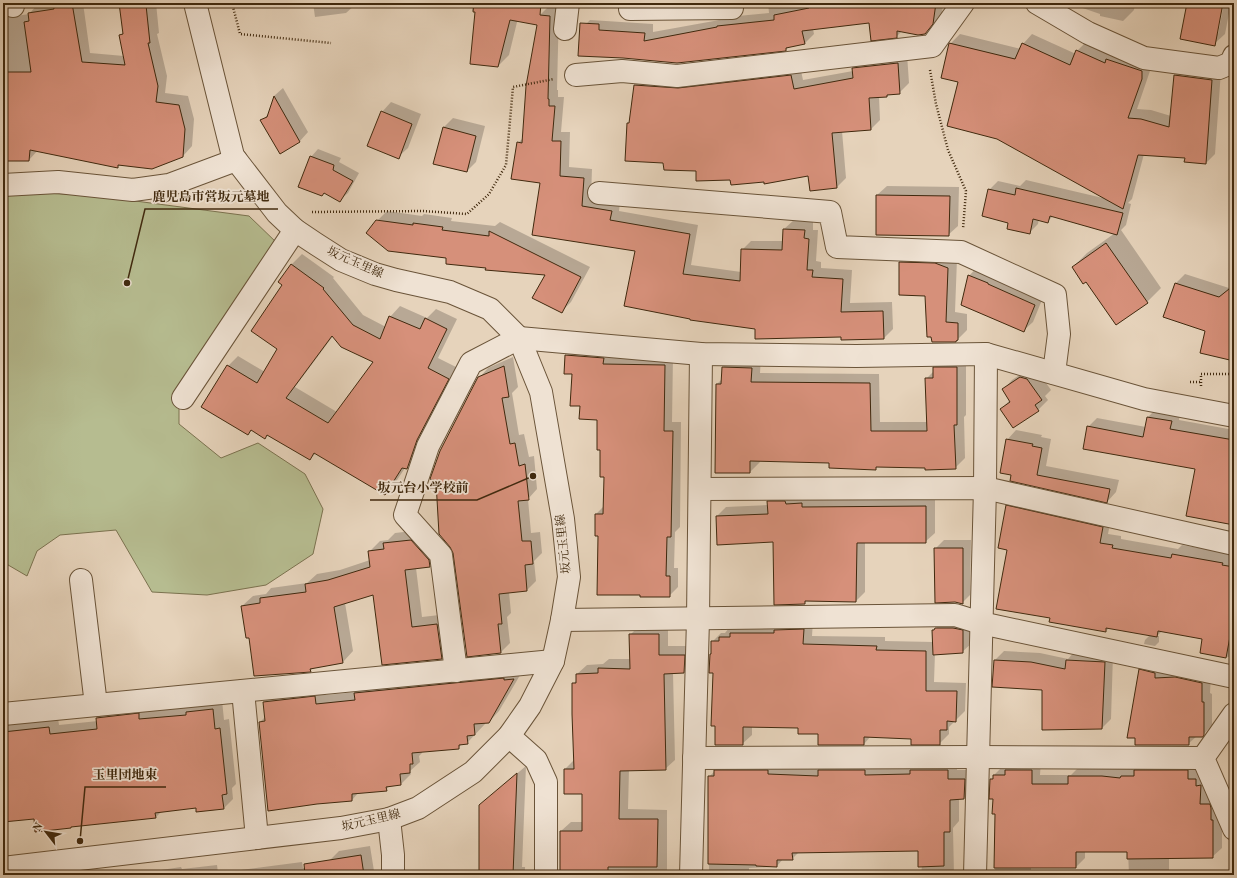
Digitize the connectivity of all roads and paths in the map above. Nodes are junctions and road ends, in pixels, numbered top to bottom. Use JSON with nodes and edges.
{"nodes":[{"id":1,"x":195,"y":3,"type":"edge"},
{"id":2,"x":232,"y":3,"type":"edge"},
{"id":3,"x":568,"y":3,"type":"edge"},
{"id":4,"x":630,"y":3,"type":"edge"},
{"id":5,"x":963,"y":3,"type":"edge"},
{"id":6,"x":1037,"y":3,"type":"edge"},
{"id":7,"x":732,"y":8,"type":"dead end"},
{"id":8,"x":565,"y":29,"type":"dead end"},
{"id":9,"x":331,"y":43,"type":"dead end"},
{"id":10,"x":932,"y":46,"type":"junction"},
{"id":11,"x":1234,"y":56,"type":"edge"},
{"id":12,"x":576,"y":75,"type":"joint"},
{"id":13,"x":236,"y":160,"type":"junction"},
{"id":14,"x":3,"y":185,"type":"edge"},
{"id":15,"x":599,"y":193,"type":"dead end"},
{"id":16,"x":277,"y":213,"type":"junction"},
{"id":17,"x":295,"y":230,"type":"junction"},
{"id":18,"x":961,"y":252,"type":"junction"},
{"id":19,"x":519,"y":338,"type":"junction"},
{"id":20,"x":701,"y":354,"type":"junction"},
{"id":21,"x":986,"y":354,"type":"junction"},
{"id":22,"x":1054,"y":373,"type":"junction"},
{"id":23,"x":1234,"y":374,"type":"edge"},
{"id":24,"x":1201,"y":382,"type":"dead end"},
{"id":25,"x":183,"y":398,"type":"dead end"},
{"id":26,"x":1234,"y":416,"type":"edge"},
{"id":27,"x":985,"y":488,"type":"junction"},
{"id":28,"x":700,"y":489,"type":"junction"},
{"id":29,"x":1234,"y":544,"type":"edge"},
{"id":30,"x":82,"y":580,"type":"dead end"},
{"id":31,"x":698,"y":619,"type":"junction"},
{"id":32,"x":562,"y":620,"type":"junction"},
{"id":33,"x":981,"y":623,"type":"junction"},
{"id":34,"x":553,"y":661,"type":"junction"},
{"id":35,"x":456,"y":671,"type":"junction"},
{"id":36,"x":1234,"y":677,"type":"edge"},
{"id":37,"x":243,"y":691,"type":"junction"},
{"id":38,"x":96,"y":705,"type":"junction"},
{"id":39,"x":3,"y":714,"type":"edge"},
{"id":40,"x":1234,"y":714,"type":"edge"},
{"id":41,"x":509,"y":736,"type":"junction"},
{"id":42,"x":977,"y":757,"type":"junction"},
{"id":43,"x":694,"y":758,"type":"junction"},
{"id":44,"x":1203,"y":758,"type":"junction"},
{"id":45,"x":388,"y":819,"type":"junction"},
{"id":46,"x":1234,"y":829,"type":"edge"},
{"id":47,"x":257,"y":838,"type":"junction"},
{"id":48,"x":3,"y":868,"type":"edge"},
{"id":49,"x":393,"y":875,"type":"edge"},
{"id":50,"x":546,"y":875,"type":"edge"},
{"id":51,"x":691,"y":875,"type":"edge"},
{"id":52,"x":975,"y":875,"type":"edge"}],
"edges":[{"from":1,"to":13,"type":"street","name":"坂元玉里線"},
{"from":2,"to":9,"type":"path"},
{"from":3,"to":8,"type":"street"},
{"from":4,"to":7,"type":"street"},
{"from":5,"to":10,"type":"street"},
{"from":6,"to":11,"type":"street"},
{"from":10,"to":12,"type":"street"},
{"from":10,"to":18,"type":"path"},
{"from":12,"to":16,"type":"path"},
{"from":13,"to":14,"type":"street"},
{"from":13,"to":16,"type":"street","name":"坂元玉里線"},
{"from":15,"to":18,"type":"street"},
{"from":16,"to":17,"type":"street","name":"坂元玉里線"},
{"from":17,"to":19,"type":"street","name":"坂元玉里線"},
{"from":17,"to":25,"type":"street"},
{"from":18,"to":22,"type":"street"},
{"from":19,"to":20,"type":"street"},
{"from":19,"to":32,"type":"street","name":"坂元玉里線"},
{"from":19,"to":35,"type":"street"},
{"from":20,"to":21,"type":"street"},
{"from":20,"to":28,"type":"street"},
{"from":21,"to":22,"type":"street"},
{"from":21,"to":27,"type":"street"},
{"from":22,"to":26,"type":"street"},
{"from":23,"to":24,"type":"path"},
{"from":27,"to":28,"type":"street"},
{"from":27,"to":29,"type":"street"},
{"from":27,"to":33,"type":"street"},
{"from":28,"to":31,"type":"street"},
{"from":30,"to":38,"type":"street"},
{"from":31,"to":32,"type":"street"},
{"from":31,"to":33,"type":"street"},
{"from":31,"to":43,"type":"street"},
{"from":32,"to":34,"type":"street","name":"坂元玉里線"},
{"from":33,"to":36,"type":"street"},
{"from":33,"to":42,"type":"street"},
{"from":34,"to":35,"type":"street"},
{"from":34,"to":41,"type":"street","name":"坂元玉里線"},
{"from":35,"to":37,"type":"street"},
{"from":37,"to":38,"type":"street"},
{"from":37,"to":47,"type":"street"},
{"from":38,"to":39,"type":"street"},
{"from":40,"to":44,"type":"street"},
{"from":41,"to":45,"type":"street","name":"坂元玉里線"},
{"from":41,"to":50,"type":"street"},
{"from":42,"to":43,"type":"street"},
{"from":42,"to":44,"type":"street"},
{"from":42,"to":52,"type":"street"},
{"from":43,"to":51,"type":"street"},
{"from":44,"to":46,"type":"street"},
{"from":45,"to":47,"type":"street","name":"坂元玉里線"},
{"from":45,"to":49,"type":"street"},
{"from":47,"to":48,"type":"street","name":"坂元玉里線"}]}
